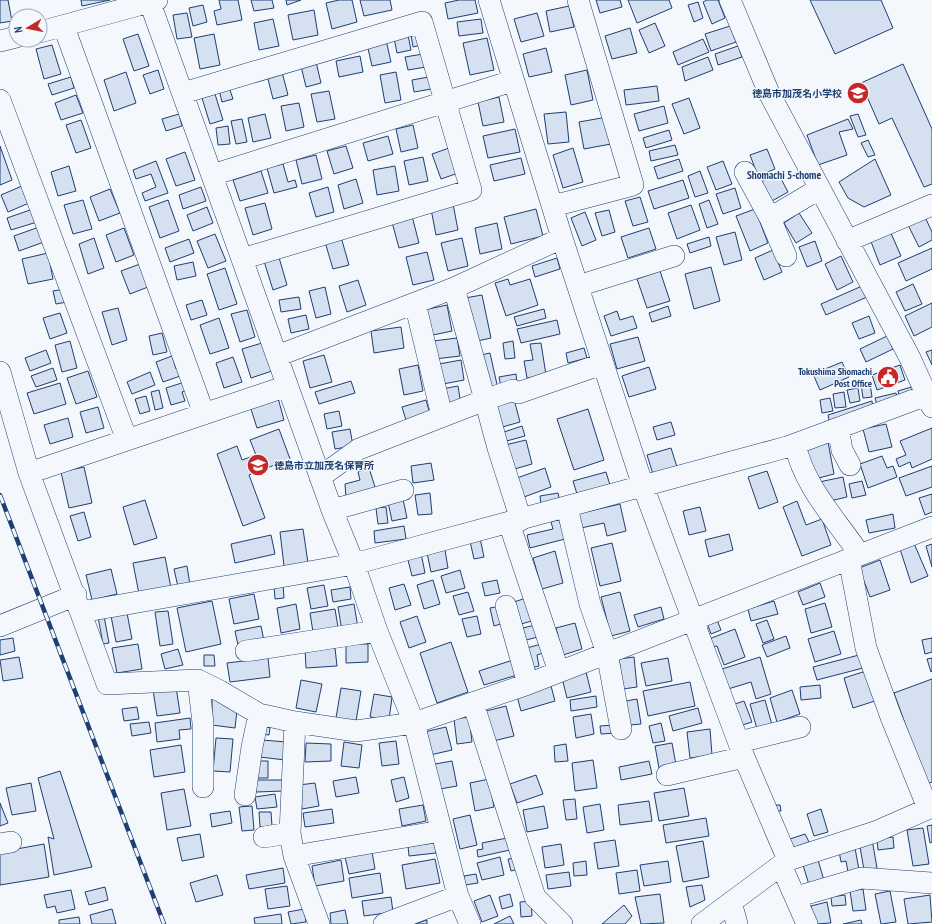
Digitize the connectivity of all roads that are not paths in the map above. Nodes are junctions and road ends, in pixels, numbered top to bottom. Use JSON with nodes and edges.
{"nodes":[{"id":1,"x":489,"y":0,"type":"edge"},
{"id":2,"x":578,"y":0,"type":"edge"},
{"id":3,"x":730,"y":0,"type":"edge"},
{"id":4,"x":152,"y":1,"type":"edge"},
{"id":5,"x":64,"y":27,"type":"junction"},
{"id":6,"x":48,"y":30,"type":"edge"},
{"id":7,"x":512,"y":81,"type":"junction"},
{"id":8,"x":183,"y":93,"type":"junction"},
{"id":9,"x":0,"y":100,"type":"edge"},
{"id":10,"x":445,"y":102,"type":"junction"},
{"id":11,"x":745,"y":172,"type":"dead end"},
{"id":12,"x":212,"y":175,"type":"junction"},
{"id":13,"x":819,"y":189,"type":"junction"},
{"id":14,"x":932,"y":205,"type":"edge"},
{"id":15,"x":553,"y":206,"type":"junction"},
{"id":16,"x":770,"y":218,"type":"junction"},
{"id":17,"x":562,"y":238,"type":"junction"},
{"id":18,"x":847,"y":242,"type":"junction"},
{"id":19,"x":674,"y":256,"type":"dead end"},
{"id":20,"x":786,"y":256,"type":"dead end"},
{"id":21,"x":242,"y":259,"type":"junction"},
{"id":22,"x":578,"y":286,"type":"junction"},
{"id":23,"x":454,"y":288,"type":"junction"},
{"id":24,"x":415,"y":303,"type":"junction"},
{"id":25,"x":277,"y":356,"type":"junction"},
{"id":26,"x":602,"y":364,"type":"junction"},
{"id":27,"x":0,"y":372,"type":"edge"},
{"id":28,"x":288,"y":386,"type":"junction"},
{"id":29,"x":485,"y":400,"type":"junction"},
{"id":30,"x":929,"y":401,"type":"edge"},
{"id":31,"x":204,"y":414,"type":"junction"},
{"id":32,"x":442,"y":416,"type":"junction"},
{"id":33,"x":838,"y":428,"type":"junction"},
{"id":34,"x":127,"y":440,"type":"junction"},
{"id":35,"x":795,"y":444,"type":"junction"},
{"id":36,"x":850,"y":466,"type":"dead end"},
{"id":37,"x":29,"y":473,"type":"junction"},
{"id":38,"x":320,"y":477,"type":"junction"},
{"id":39,"x":643,"y":486,"type":"junction"},
{"id":40,"x":403,"y":490,"type":"dead end"},
{"id":41,"x":567,"y":506,"type":"junction"},
{"id":42,"x":332,"y":510,"type":"junction"},
{"id":43,"x":515,"y":522,"type":"junction"},
{"id":44,"x":932,"y":527,"type":"edge"},
{"id":45,"x":855,"y":557,"type":"junction"},
{"id":46,"x":354,"y":564,"type":"junction"},
{"id":47,"x":78,"y":604,"type":"junction"},
{"id":48,"x":506,"y":606,"type":"dead end"},
{"id":49,"x":693,"y":618,"type":"junction"},
{"id":50,"x":0,"y":626,"type":"edge"},
{"id":51,"x":377,"y":631,"type":"junction"},
{"id":52,"x":246,"y":651,"type":"dead end"},
{"id":53,"x":606,"y":653,"type":"junction"},
{"id":54,"x":559,"y":672,"type":"junction"},
{"id":55,"x":198,"y":680,"type":"junction"},
{"id":56,"x":528,"y":684,"type":"junction"},
{"id":57,"x":473,"y":703,"type":"junction"},
{"id":58,"x":259,"y":714,"type":"junction"},
{"id":59,"x":295,"y":722,"type":"junction"},
{"id":60,"x":414,"y":723,"type":"junction"},
{"id":61,"x":800,"y":727,"type":"dead end"},
{"id":62,"x":621,"y":730,"type":"dead end"},
{"id":63,"x":741,"y":750,"type":"junction"},
{"id":64,"x":667,"y":775,"type":"dead end"},
{"id":65,"x":203,"y":787,"type":"dead end"},
{"id":66,"x":245,"y":795,"type":"dead end"},
{"id":67,"x":930,"y":808,"type":"edge"},
{"id":68,"x":441,"y":831,"type":"junction"},
{"id":69,"x":290,"y":833,"type":"junction"},
{"id":70,"x":264,"y":837,"type":"dead end"},
{"id":71,"x":294,"y":856,"type":"junction"},
{"id":72,"x":785,"y":862,"type":"junction"},
{"id":73,"x":932,"y":883,"type":"edge"},
{"id":74,"x":458,"y":896,"type":"junction"},
{"id":75,"x":796,"y":897,"type":"junction"},
{"id":76,"x":731,"y":902,"type":"junction"},
{"id":77,"x":319,"y":924,"type":"edge"},
{"id":78,"x":384,"y":924,"type":"edge"},
{"id":79,"x":470,"y":924,"type":"edge"},
{"id":80,"x":562,"y":924,"type":"edge"},
{"id":81,"x":702,"y":924,"type":"edge"},
{"id":82,"x":737,"y":924,"type":"edge"},
{"id":83,"x":807,"y":924,"type":"edge"}],
"edges":[{"from":1,"to":7,"type":"street"},
{"from":2,"to":15,"type":"street"},
{"from":3,"to":13,"type":"street"},
{"from":4,"to":5,"type":"street"},
{"from":4,"to":8,"type":"street"},
{"from":5,"to":6,"type":"street"},
{"from":5,"to":31,"type":"street"},
{"from":7,"to":10,"type":"street"},
{"from":7,"to":15,"type":"street"},
{"from":8,"to":10,"type":"street"},
{"from":8,"to":12,"type":"street"},
{"from":9,"to":34,"type":"street"},
{"from":10,"to":12,"type":"street"},
{"from":10,"to":21,"type":"street"},
{"from":11,"to":16,"type":"street"},
{"from":12,"to":21,"type":"street"},
{"from":13,"to":16,"type":"street"},
{"from":13,"to":18,"type":"street"},
{"from":14,"to":18,"type":"street"},
{"from":15,"to":17,"type":"street"},
{"from":16,"to":20,"type":"street"},
{"from":17,"to":22,"type":"street"},
{"from":17,"to":23,"type":"street"},
{"from":18,"to":30,"type":"street"},
{"from":19,"to":22,"type":"street"},
{"from":21,"to":25,"type":"street"},
{"from":22,"to":26,"type":"street"},
{"from":23,"to":24,"type":"street"},
{"from":23,"to":29,"type":"street"},
{"from":24,"to":25,"type":"street"},
{"from":24,"to":32,"type":"street"},
{"from":25,"to":28,"type":"street"},
{"from":26,"to":29,"type":"street"},
{"from":26,"to":39,"type":"street"},
{"from":27,"to":37,"type":"street"},
{"from":28,"to":31,"type":"street"},
{"from":28,"to":38,"type":"street"},
{"from":29,"to":32,"type":"street"},
{"from":29,"to":43,"type":"street"},
{"from":30,"to":33,"type":"street"},
{"from":31,"to":34,"type":"street"},
{"from":32,"to":38,"type":"street"},
{"from":33,"to":35,"type":"street"},
{"from":33,"to":36,"type":"street"},
{"from":34,"to":37,"type":"street"},
{"from":35,"to":39,"type":"street"},
{"from":35,"to":45,"type":"street"},
{"from":37,"to":47,"type":"street"},
{"from":38,"to":42,"type":"street"},
{"from":39,"to":41,"type":"street"},
{"from":39,"to":49,"type":"street"},
{"from":40,"to":42,"type":"street"},
{"from":41,"to":43,"type":"street"},
{"from":41,"to":53,"type":"street"},
{"from":42,"to":46,"type":"street"},
{"from":43,"to":46,"type":"street"},
{"from":43,"to":54,"type":"street"},
{"from":44,"to":45,"type":"street"},
{"from":45,"to":49,"type":"street"},
{"from":45,"to":67,"type":"street"},
{"from":46,"to":47,"type":"street"},
{"from":46,"to":51,"type":"street"},
{"from":47,"to":50,"type":"street"},
{"from":47,"to":55,"type":"street"},
{"from":48,"to":56,"type":"street"},
{"from":49,"to":53,"type":"street"},
{"from":49,"to":63,"type":"street"},
{"from":51,"to":52,"type":"street"},
{"from":51,"to":60,"type":"street"},
{"from":53,"to":54,"type":"street"},
{"from":53,"to":62,"type":"street"},
{"from":54,"to":56,"type":"street"},
{"from":55,"to":58,"type":"street"},
{"from":55,"to":65,"type":"street"},
{"from":56,"to":57,"type":"street"},
{"from":57,"to":60,"type":"street"},
{"from":57,"to":80,"type":"street"},
{"from":58,"to":59,"type":"street"},
{"from":58,"to":66,"type":"street"},
{"from":59,"to":60,"type":"street"},
{"from":59,"to":69,"type":"street"},
{"from":60,"to":68,"type":"street"},
{"from":61,"to":63,"type":"street"},
{"from":63,"to":64,"type":"street"},
{"from":63,"to":72,"type":"street"},
{"from":67,"to":72,"type":"street"},
{"from":68,"to":71,"type":"street"},
{"from":68,"to":74,"type":"street"},
{"from":69,"to":70,"type":"street"},
{"from":69,"to":71,"type":"street"},
{"from":71,"to":77,"type":"street"},
{"from":72,"to":75,"type":"street"},
{"from":72,"to":76,"type":"street"},
{"from":73,"to":75,"type":"street"},
{"from":74,"to":78,"type":"street"},
{"from":74,"to":79,"type":"street"},
{"from":75,"to":83,"type":"street"},
{"from":76,"to":81,"type":"street"},
{"from":76,"to":82,"type":"street"}]}
